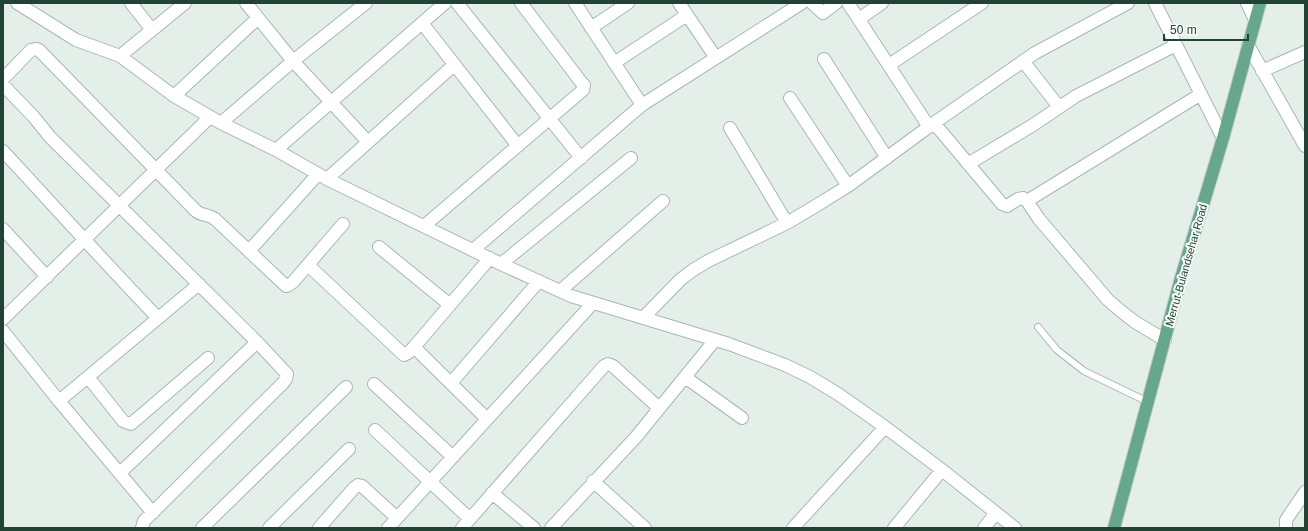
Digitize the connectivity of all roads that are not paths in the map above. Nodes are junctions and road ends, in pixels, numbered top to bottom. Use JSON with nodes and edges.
{"nodes":[{"id":1,"x":131,"y":3,"type":"edge"},
{"id":2,"x":185,"y":3,"type":"edge"},
{"id":3,"x":246,"y":3,"type":"edge"},
{"id":4,"x":366,"y":3,"type":"edge"},
{"id":5,"x":445,"y":3,"type":"edge"},
{"id":6,"x":457,"y":3,"type":"edge"},
{"id":7,"x":521,"y":3,"type":"edge"},
{"id":8,"x":575,"y":3,"type":"edge"},
{"id":9,"x":628,"y":3,"type":"edge"},
{"id":10,"x":680,"y":3,"type":"edge"},
{"id":11,"x":802,"y":3,"type":"edge"},
{"id":12,"x":812,"y":3,"type":"edge"},
{"id":13,"x":836,"y":3,"type":"edge"},
{"id":14,"x":848,"y":3,"type":"edge"},
{"id":15,"x":882,"y":3,"type":"edge"},
{"id":16,"x":982,"y":3,"type":"edge"},
{"id":17,"x":1128,"y":3,"type":"edge"},
{"id":18,"x":1155,"y":3,"type":"edge"},
{"id":19,"x":1247,"y":3,"type":"edge"},
{"id":20,"x":1260,"y":3,"type":"edge"},
{"id":21,"x":23,"y":4,"type":"edge"},
{"id":22,"x":687,"y":15,"type":"junction"},
{"id":23,"x":258,"y":18,"type":"junction"},
{"id":24,"x":859,"y":19,"type":"junction"},
{"id":25,"x":1255,"y":20,"type":"junction"},
{"id":26,"x":422,"y":23,"type":"junction"},
{"id":27,"x":591,"y":28,"type":"junction"},
{"id":28,"x":152,"y":30,"type":"junction"},
{"id":29,"x":1176,"y":45,"type":"junction"},
{"id":30,"x":1248,"y":45,"type":"junction"},
{"id":31,"x":1305,"y":52,"type":"edge"},
{"id":32,"x":120,"y":56,"type":"junction"},
{"id":33,"x":716,"y":58,"type":"junction"},
{"id":34,"x":824,"y":59,"type":"dead end"},
{"id":35,"x":293,"y":61,"type":"junction"},
{"id":36,"x":1023,"y":61,"type":"junction"},
{"id":37,"x":614,"y":63,"type":"junction"},
{"id":38,"x":454,"y":65,"type":"junction"},
{"id":39,"x":889,"y":65,"type":"junction"},
{"id":40,"x":1262,"y":71,"type":"junction"},
{"id":41,"x":3,"y":79,"type":"edge"},
{"id":42,"x":3,"y":86,"type":"edge"},
{"id":43,"x":1201,"y":94,"type":"junction"},
{"id":44,"x":174,"y":96,"type":"junction"},
{"id":45,"x":790,"y":98,"type":"dead end"},
{"id":46,"x":330,"y":103,"type":"junction"},
{"id":47,"x":642,"y":105,"type":"junction"},
{"id":48,"x":1059,"y":107,"type":"junction"},
{"id":49,"x":549,"y":119,"type":"junction"},
{"id":50,"x":215,"y":120,"type":"junction"},
{"id":51,"x":932,"y":125,"type":"junction"},
{"id":52,"x":730,"y":128,"type":"dead end"},
{"id":53,"x":1223,"y":138,"type":"junction"},
{"id":54,"x":368,"y":142,"type":"junction"},
{"id":55,"x":518,"y":146,"type":"junction"},
{"id":56,"x":1305,"y":146,"type":"edge"},
{"id":57,"x":276,"y":150,"type":"junction"},
{"id":58,"x":3,"y":151,"type":"edge"},
{"id":59,"x":580,"y":158,"type":"junction"},
{"id":60,"x":631,"y":158,"type":"dead end"},
{"id":61,"x":887,"y":158,"type":"junction"},
{"id":62,"x":968,"y":164,"type":"junction"},
{"id":63,"x":157,"y":169,"type":"junction"},
{"id":64,"x":322,"y":176,"type":"junction"},
{"id":65,"x":848,"y":186,"type":"junction"},
{"id":66,"x":663,"y":201,"type":"dead end"},
{"id":67,"x":1027,"y":201,"type":"junction"},
{"id":68,"x":120,"y":205,"type":"junction"},
{"id":69,"x":787,"y":223,"type":"junction"},
{"id":70,"x":343,"y":224,"type":"dead end"},
{"id":71,"x":424,"y":226,"type":"junction"},
{"id":72,"x":3,"y":229,"type":"edge"},
{"id":73,"x":84,"y":240,"type":"junction"},
{"id":74,"x":379,"y":247,"type":"dead end"},
{"id":75,"x":472,"y":250,"type":"junction"},
{"id":76,"x":249,"y":251,"type":"junction"},
{"id":77,"x":496,"y":261,"type":"junction"},
{"id":78,"x":308,"y":265,"type":"junction"},
{"id":79,"x":47,"y":277,"type":"junction"},
{"id":80,"x":539,"y":281,"type":"junction"},
{"id":81,"x":199,"y":284,"type":"junction"},
{"id":82,"x":560,"y":291,"type":"junction"},
{"id":83,"x":593,"y":303,"type":"junction"},
{"id":84,"x":450,"y":305,"type":"junction"},
{"id":85,"x":5,"y":312,"type":"edge"},
{"id":86,"x":158,"y":318,"type":"junction"},
{"id":87,"x":643,"y":318,"type":"junction"},
{"id":88,"x":1038,"y":327,"type":"dead end"},
{"id":89,"x":3,"y":331,"type":"edge"},
{"id":90,"x":715,"y":340,"type":"junction"},
{"id":91,"x":1164,"y":340,"type":"junction"},
{"id":92,"x":257,"y":342,"type":"junction"},
{"id":93,"x":414,"y":347,"type":"junction"},
{"id":94,"x":208,"y":358,"type":"dead end"},
{"id":95,"x":88,"y":377,"type":"junction"},
{"id":96,"x":685,"y":377,"type":"junction"},
{"id":97,"x":451,"y":383,"type":"junction"},
{"id":98,"x":374,"y":384,"type":"dead end"},
{"id":99,"x":346,"y":387,"type":"dead end"},
{"id":100,"x":59,"y":402,"type":"junction"},
{"id":101,"x":1148,"y":402,"type":"junction"},
{"id":102,"x":659,"y":408,"type":"junction"},
{"id":103,"x":742,"y":418,"type":"dead end"},
{"id":104,"x":488,"y":419,"type":"junction"},
{"id":105,"x":885,"y":427,"type":"junction"},
{"id":106,"x":375,"y":430,"type":"dead end"},
{"id":107,"x":349,"y":449,"type":"dead end"},
{"id":108,"x":453,"y":457,"type":"junction"},
{"id":109,"x":942,"y":470,"type":"junction"},
{"id":110,"x":120,"y":472,"type":"junction"},
{"id":111,"x":593,"y":481,"type":"junction"},
{"id":112,"x":430,"y":482,"type":"junction"},
{"id":113,"x":1305,"y":492,"type":"edge"},
{"id":114,"x":492,"y":493,"type":"junction"},
{"id":115,"x":153,"y":513,"type":"junction"},
{"id":116,"x":996,"y":513,"type":"junction"},
{"id":117,"x":397,"y":518,"type":"junction"},
{"id":118,"x":470,"y":518,"type":"junction"},
{"id":119,"x":142,"y":528,"type":"edge"},
{"id":120,"x":202,"y":528,"type":"edge"},
{"id":121,"x":269,"y":528,"type":"edge"},
{"id":122,"x":319,"y":528,"type":"edge"},
{"id":123,"x":388,"y":528,"type":"edge"},
{"id":124,"x":462,"y":528,"type":"edge"},
{"id":125,"x":534,"y":528,"type":"edge"},
{"id":126,"x":551,"y":528,"type":"edge"},
{"id":127,"x":645,"y":528,"type":"edge"},
{"id":128,"x":793,"y":528,"type":"edge"},
{"id":129,"x":894,"y":528,"type":"edge"},
{"id":130,"x":984,"y":528,"type":"edge"},
{"id":131,"x":1015,"y":528,"type":"edge"},
{"id":132,"x":1114,"y":528,"type":"edge"},
{"id":133,"x":1286,"y":528,"type":"edge"}],
"edges":[{"from":1,"to":28,"type":"street"},
{"from":2,"to":28,"type":"street"},
{"from":3,"to":23,"type":"street"},
{"from":4,"to":35,"type":"street"},
{"from":5,"to":26,"type":"street"},
{"from":6,"to":49,"type":"street"},
{"from":7,"to":49,"type":"street"},
{"from":8,"to":27,"type":"street"},
{"from":9,"to":27,"type":"street"},
{"from":10,"to":22,"type":"street"},
{"from":11,"to":33,"type":"street"},
{"from":12,"to":13,"type":"street"},
{"from":14,"to":24,"type":"street"},
{"from":15,"to":24,"type":"street"},
{"from":16,"to":39,"type":"street"},
{"from":17,"to":36,"type":"street"},
{"from":18,"to":29,"type":"street"},
{"from":19,"to":25,"type":"street"},
{"from":20,"to":25,"type":"main road","name":"Merrut-Bulandsehar Road"},
{"from":21,"to":32,"type":"street"},
{"from":22,"to":33,"type":"street"},
{"from":22,"to":37,"type":"street"},
{"from":23,"to":35,"type":"street"},
{"from":23,"to":44,"type":"street"},
{"from":24,"to":39,"type":"street"},
{"from":25,"to":30,"type":"main road","name":"Merrut-Bulandsehar Road"},
{"from":26,"to":38,"type":"street"},
{"from":26,"to":46,"type":"street"},
{"from":27,"to":37,"type":"street"},
{"from":28,"to":32,"type":"street"},
{"from":29,"to":43,"type":"street"},
{"from":29,"to":48,"type":"street"},
{"from":30,"to":40,"type":"street"},
{"from":30,"to":53,"type":"main road","name":"Merrut-Bulandsehar Road"},
{"from":31,"to":40,"type":"street"},
{"from":32,"to":44,"type":"street"},
{"from":33,"to":47,"type":"street"},
{"from":34,"to":61,"type":"street"},
{"from":35,"to":46,"type":"street"},
{"from":35,"to":50,"type":"street"},
{"from":36,"to":48,"type":"street"},
{"from":36,"to":51,"type":"street"},
{"from":37,"to":47,"type":"street"},
{"from":38,"to":54,"type":"street"},
{"from":38,"to":55,"type":"street"},
{"from":39,"to":51,"type":"street"},
{"from":40,"to":56,"type":"street"},
{"from":41,"to":63,"type":"street"},
{"from":42,"to":68,"type":"street"},
{"from":43,"to":53,"type":"street"},
{"from":43,"to":67,"type":"street"},
{"from":44,"to":50,"type":"street"},
{"from":45,"to":65,"type":"street"},
{"from":46,"to":54,"type":"street"},
{"from":46,"to":57,"type":"street"},
{"from":47,"to":59,"type":"street"},
{"from":48,"to":62,"type":"street"},
{"from":49,"to":55,"type":"street"},
{"from":49,"to":59,"type":"street"},
{"from":50,"to":57,"type":"street"},
{"from":50,"to":63,"type":"street"},
{"from":51,"to":61,"type":"street"},
{"from":51,"to":62,"type":"street"},
{"from":52,"to":69,"type":"street"},
{"from":53,"to":91,"type":"main road","name":"Merrut-Bulandsehar Road"},
{"from":54,"to":64,"type":"street"},
{"from":55,"to":71,"type":"street"},
{"from":57,"to":64,"type":"street"},
{"from":58,"to":73,"type":"street"},
{"from":59,"to":75,"type":"street"},
{"from":60,"to":77,"type":"street"},
{"from":61,"to":65,"type":"street"},
{"from":62,"to":67,"type":"street"},
{"from":63,"to":68,"type":"street"},
{"from":63,"to":76,"type":"street"},
{"from":64,"to":71,"type":"street"},
{"from":64,"to":76,"type":"street"},
{"from":65,"to":69,"type":"street"},
{"from":66,"to":82,"type":"street"},
{"from":67,"to":91,"type":"street"},
{"from":68,"to":73,"type":"street"},
{"from":68,"to":81,"type":"street"},
{"from":69,"to":87,"type":"street"},
{"from":70,"to":78,"type":"street"},
{"from":71,"to":75,"type":"street"},
{"from":72,"to":79,"type":"street"},
{"from":73,"to":79,"type":"street"},
{"from":73,"to":86,"type":"street"},
{"from":74,"to":84,"type":"street"},
{"from":75,"to":77,"type":"street"},
{"from":76,"to":78,"type":"street"},
{"from":77,"to":80,"type":"street"},
{"from":77,"to":84,"type":"street"},
{"from":78,"to":93,"type":"street"},
{"from":79,"to":85,"type":"street"},
{"from":80,"to":82,"type":"street"},
{"from":80,"to":97,"type":"street"},
{"from":81,"to":86,"type":"street"},
{"from":81,"to":92,"type":"street"},
{"from":82,"to":83,"type":"street"},
{"from":83,"to":87,"type":"street"},
{"from":83,"to":104,"type":"street"},
{"from":84,"to":93,"type":"street"},
{"from":86,"to":95,"type":"street"},
{"from":87,"to":90,"type":"street"},
{"from":88,"to":101,"type":"lane"},
{"from":89,"to":100,"type":"street"},
{"from":90,"to":96,"type":"street"},
{"from":90,"to":105,"type":"street"},
{"from":91,"to":101,"type":"main road","name":"Merrut-Bulandsehar Road"},
{"from":92,"to":110,"type":"street"},
{"from":92,"to":115,"type":"street"},
{"from":93,"to":97,"type":"street"},
{"from":94,"to":95,"type":"street"},
{"from":95,"to":100,"type":"street"},
{"from":96,"to":102,"type":"street"},
{"from":96,"to":103,"type":"street"},
{"from":97,"to":104,"type":"street"},
{"from":98,"to":108,"type":"street"},
{"from":99,"to":120,"type":"street"},
{"from":100,"to":110,"type":"street"},
{"from":101,"to":132,"type":"main road","name":"Merrut-Bulandsehar Road"},
{"from":102,"to":111,"type":"street"},
{"from":102,"to":114,"type":"street"},
{"from":104,"to":108,"type":"street"},
{"from":105,"to":109,"type":"street"},
{"from":105,"to":128,"type":"street"},
{"from":106,"to":112,"type":"street"},
{"from":107,"to":121,"type":"street"},
{"from":108,"to":112,"type":"street"},
{"from":109,"to":116,"type":"street"},
{"from":109,"to":129,"type":"street"},
{"from":110,"to":115,"type":"street"},
{"from":111,"to":126,"type":"street"},
{"from":111,"to":127,"type":"street"},
{"from":112,"to":117,"type":"street"},
{"from":112,"to":118,"type":"street"},
{"from":113,"to":133,"type":"street"},
{"from":114,"to":118,"type":"street"},
{"from":114,"to":125,"type":"street"},
{"from":115,"to":119,"type":"street"},
{"from":116,"to":130,"type":"street"},
{"from":116,"to":131,"type":"street"},
{"from":117,"to":122,"type":"street"},
{"from":117,"to":123,"type":"street"},
{"from":118,"to":124,"type":"street"}]}
